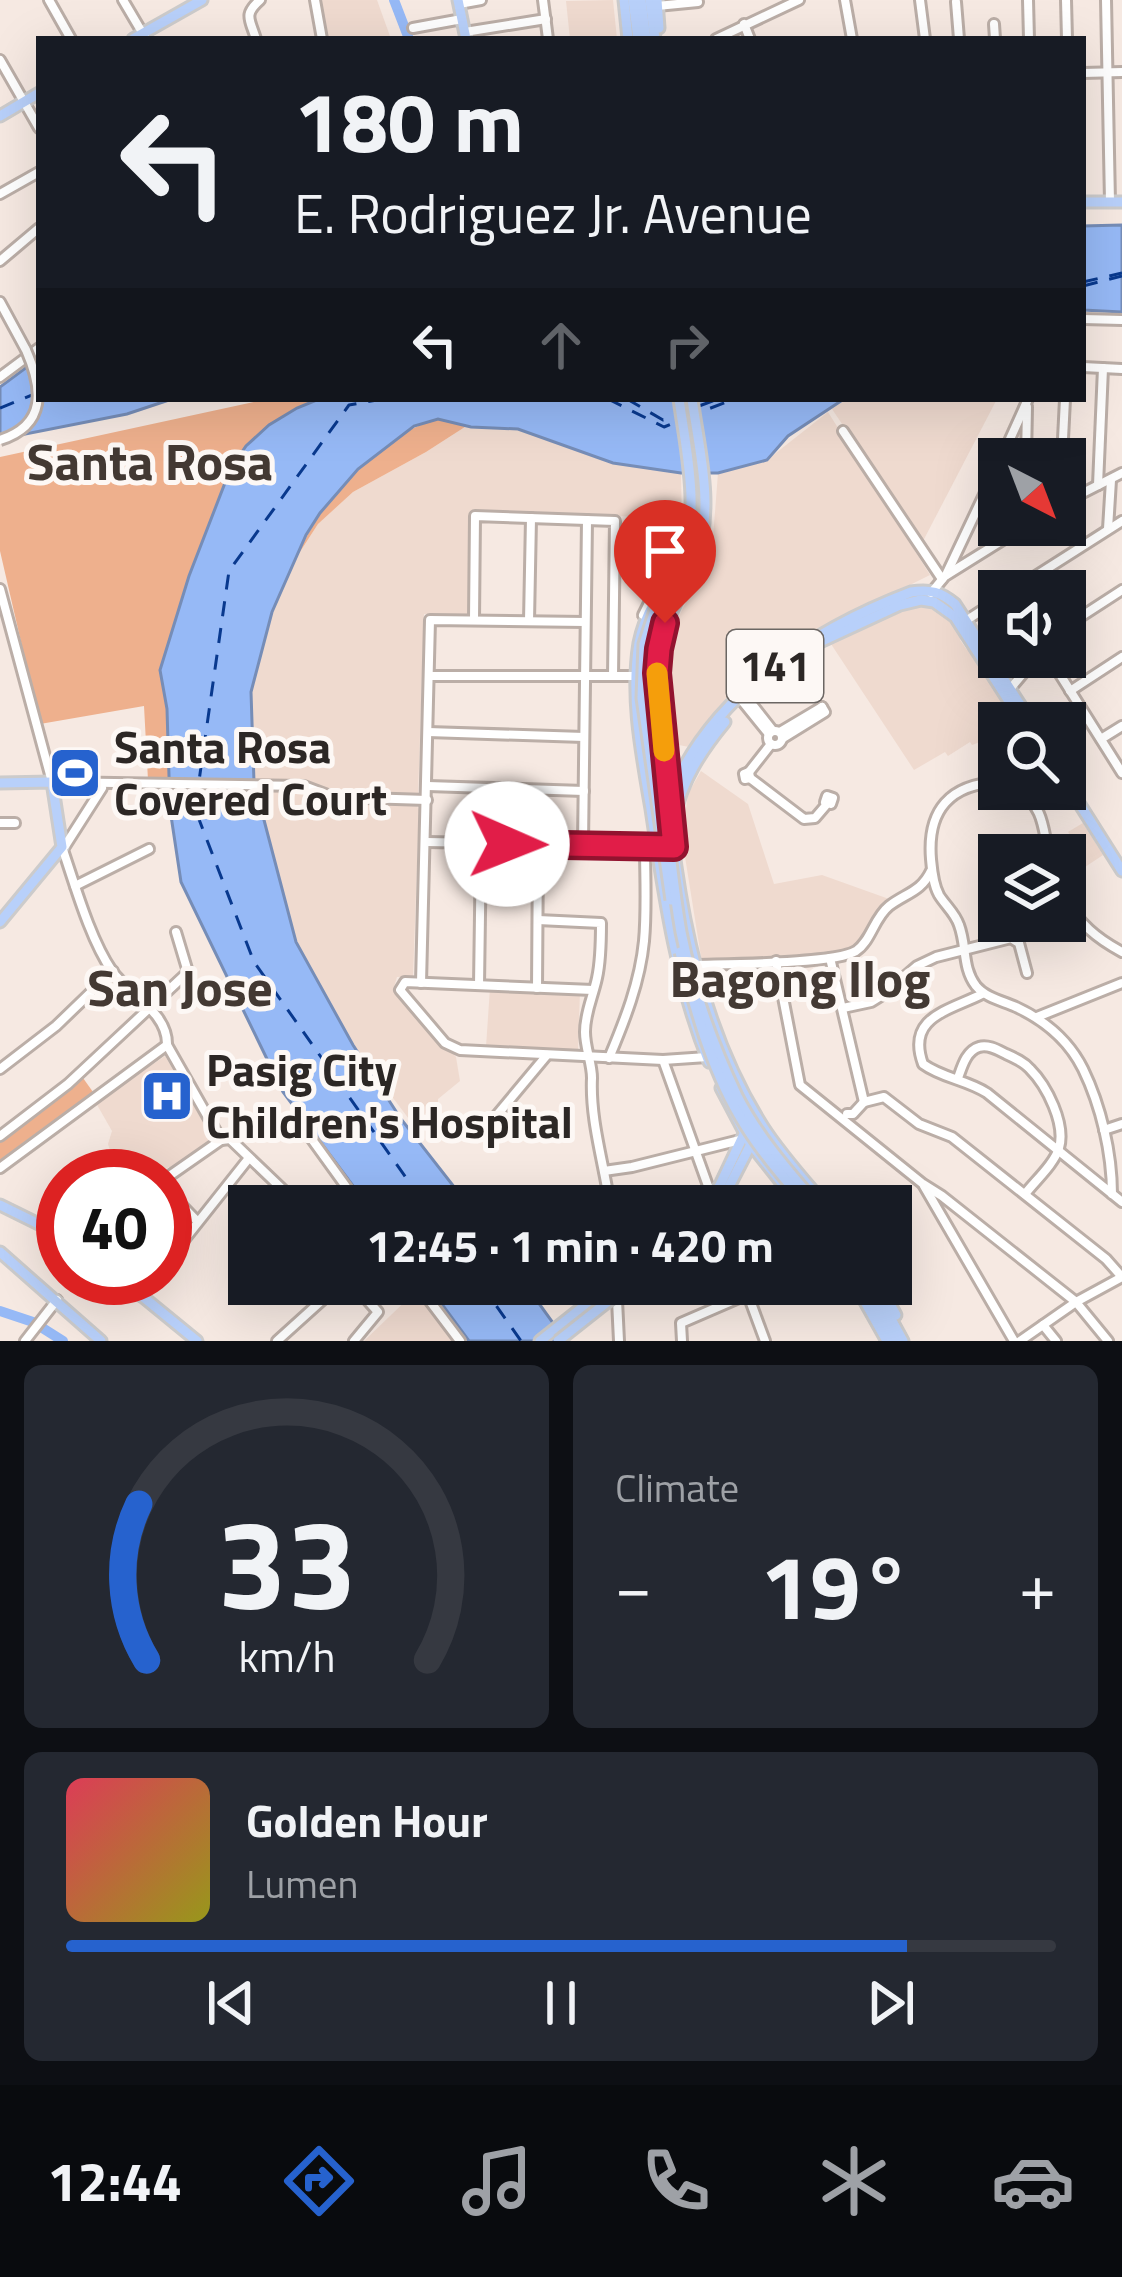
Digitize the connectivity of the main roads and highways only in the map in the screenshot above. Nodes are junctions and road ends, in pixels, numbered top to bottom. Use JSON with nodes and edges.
{"nodes":[{"id":1,"x":200,"y":0,"type":"edge"},
{"id":2,"x":640,"y":1,"type":"edge"},
{"id":3,"x":459,"y":2,"type":"edge"},
{"id":4,"x":465,"y":35,"type":"edge"},
{"id":5,"x":142,"y":36,"type":"edge"},
{"id":6,"x":626,"y":36,"type":"edge"},
{"id":7,"x":649,"y":36,"type":"edge"},
{"id":8,"x":649,"y":36,"type":"edge"},
{"id":9,"x":36,"y":95,"type":"edge"},
{"id":10,"x":0,"y":116,"type":"edge"},
{"id":11,"x":679,"y":402,"type":"edge"},
{"id":12,"x":692,"y":402,"type":"edge"},
{"id":13,"x":682,"y":572,"type":"junction"},
{"id":14,"x":930,"y":596,"type":"junction"},
{"id":15,"x":1013,"y":702,"type":"edge"},
{"id":16,"x":1016,"y":702,"type":"edge"},
{"id":17,"x":663,"y":737,"type":"junction"},
{"id":18,"x":696,"y":748,"type":"junction"},
{"id":19,"x":0,"y":782,"type":"edge"},
{"id":20,"x":38,"y":782,"type":"junction"},
{"id":21,"x":54,"y":798,"type":"junction"},
{"id":22,"x":669,"y":799,"type":"junction"},
{"id":23,"x":1083,"y":810,"type":"edge"},
{"id":24,"x":651,"y":846,"type":"junction"},
{"id":25,"x":674,"y":847,"type":"junction"},
{"id":26,"x":1122,"y":871,"type":"edge"},
{"id":27,"x":0,"y":922,"type":"edge"},
{"id":28,"x":713,"y":1022,"type":"junction"},
{"id":29,"x":696,"y":1027,"type":"junction"},
{"id":30,"x":762,"y":1126,"type":"junction"},
{"id":31,"x":745,"y":1139,"type":"junction"},
{"id":32,"x":728,"y":1185,"type":"edge"},
{"id":33,"x":784,"y":1185,"type":"edge"},
{"id":34,"x":787,"y":1185,"type":"edge"},
{"id":35,"x":803,"y":1185,"type":"edge"},
{"id":36,"x":808,"y":1185,"type":"edge"},
{"id":37,"x":0,"y":1205,"type":"edge"},
{"id":38,"x":36,"y":1223,"type":"edge"},
{"id":39,"x":0,"y":1252,"type":"edge"},
{"id":40,"x":152,"y":1305,"type":"edge"},
{"id":41,"x":585,"y":1305,"type":"edge"},
{"id":42,"x":603,"y":1305,"type":"edge"},
{"id":43,"x":878,"y":1305,"type":"edge"},
{"id":44,"x":101,"y":1341,"type":"edge"},
{"id":45,"x":196,"y":1341,"type":"edge"},
{"id":46,"x":540,"y":1341,"type":"edge"},
{"id":47,"x":558,"y":1341,"type":"edge"},
{"id":48,"x":898,"y":1341,"type":"edge"}],
"edges":[{"from":1,"to":5,"type":"main road"},
{"from":2,"to":6,"type":"main road"},
{"from":2,"to":7,"type":"main road"},
{"from":2,"to":8,"type":"main road"},
{"from":3,"to":4,"type":"main road"},
{"from":9,"to":10,"type":"main road"},
{"from":11,"to":13,"type":"main road"},
{"from":12,"to":13,"type":"main road"},
{"from":13,"to":17,"type":"main road","number":"141","bridge":true},
{"from":13,"to":24,"type":"main road","number":"141","bridge":true},
{"from":13,"to":34,"type":"main road","bridge":true},
{"from":13,"to":35,"type":"main road","bridge":true},
{"from":14,"to":15,"type":"main road"},
{"from":14,"to":16,"type":"main road"},
{"from":14,"to":18,"type":"main road","number":"141"},
{"from":14,"to":25,"type":"main road","number":"141"},
{"from":17,"to":18,"type":"main road"},
{"from":17,"to":22,"type":"main road","number":"141"},
{"from":18,"to":22,"type":"main road","number":"141"},
{"from":19,"to":20,"type":"main road"},
{"from":20,"to":21,"type":"main road"},
{"from":20,"to":21,"type":"main road"},
{"from":21,"to":27,"type":"main road"},
{"from":22,"to":24,"type":"main road","number":"141"},
{"from":22,"to":25,"type":"main road","number":"141"},
{"from":23,"to":26,"type":"main road"},
{"from":24,"to":29,"type":"main road","number":"141"},
{"from":25,"to":28,"type":"main road","number":"141"},
{"from":28,"to":29,"type":"main road"},
{"from":28,"to":30,"type":"main road","number":"141"},
{"from":29,"to":31,"type":"main road","number":"141"},
{"from":30,"to":31,"type":"main road"},
{"from":30,"to":36,"type":"main road","number":"141"},
{"from":31,"to":32,"type":"main road"},
{"from":31,"to":33,"type":"main road","number":"141"},
{"from":37,"to":38,"type":"main road"},
{"from":39,"to":44,"type":"main road"},
{"from":40,"to":45,"type":"main road"},
{"from":41,"to":46,"type":"main road"},
{"from":42,"to":47,"type":"main road","bridge":true},
{"from":43,"to":48,"type":"main road"}]}
